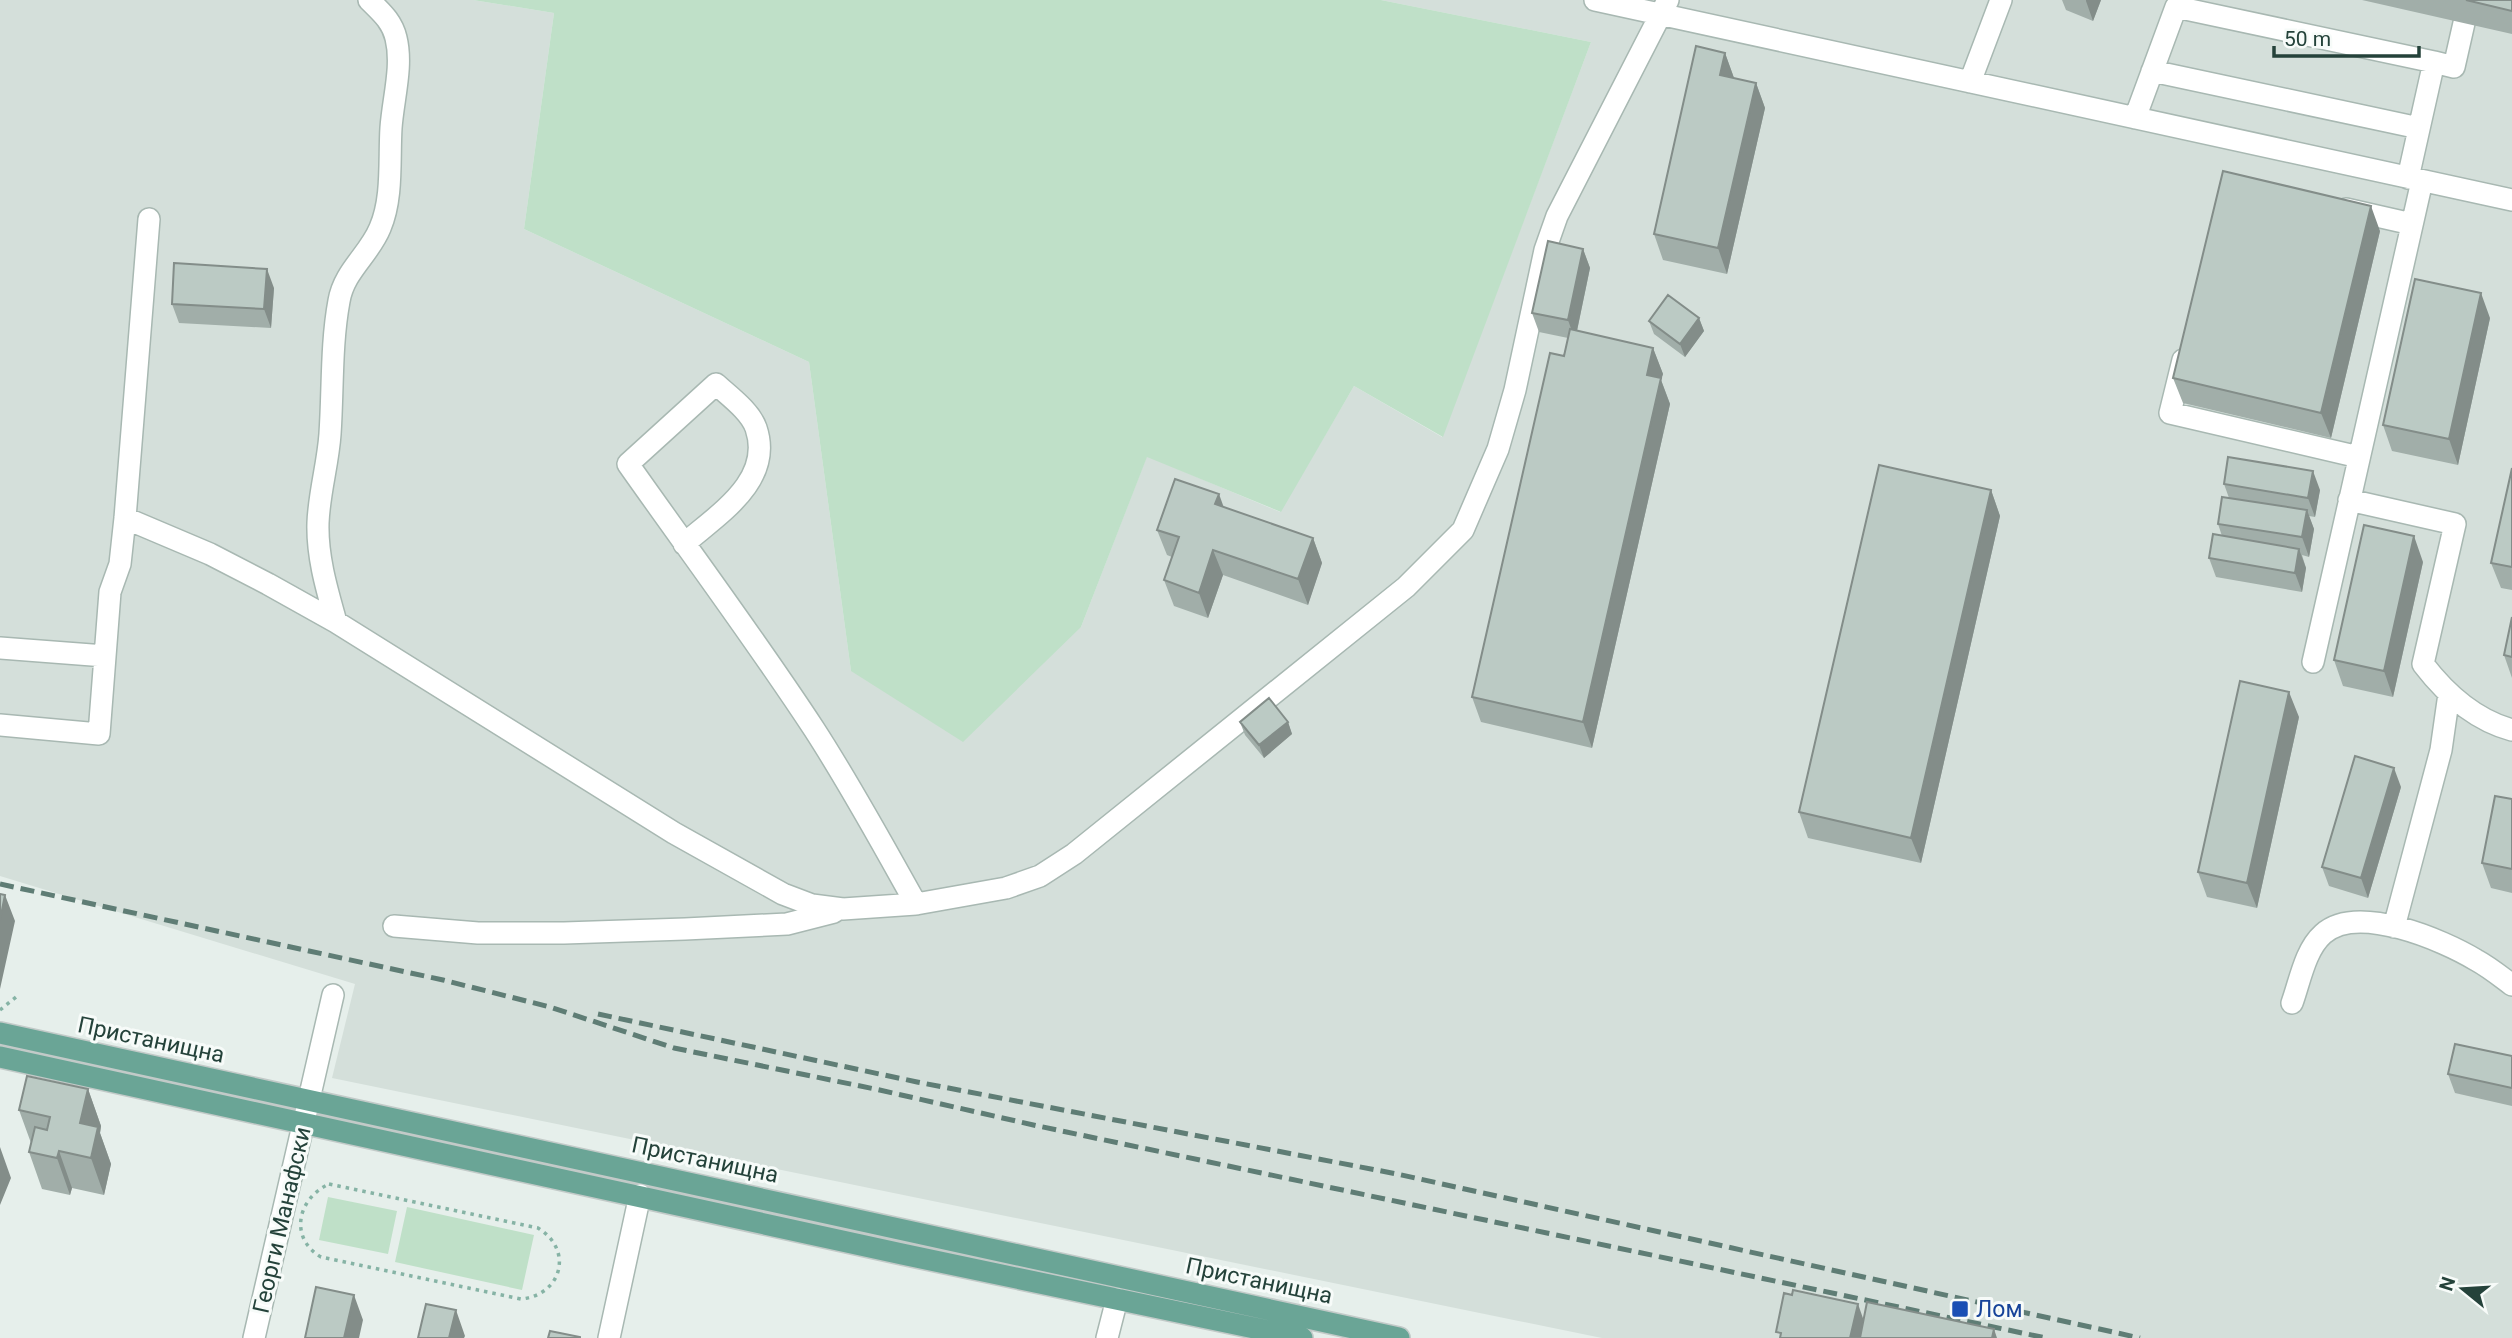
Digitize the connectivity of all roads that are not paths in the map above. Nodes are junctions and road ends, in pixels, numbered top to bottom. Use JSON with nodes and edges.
{"nodes":[{"id":1,"x":369,"y":0,"type":"edge"},
{"id":2,"x":1595,"y":0,"type":"edge"},
{"id":3,"x":2001,"y":0,"type":"edge"},
{"id":4,"x":1665,"y":7,"type":"edge"},
{"id":5,"x":2465,"y":23,"type":"dead end"},
{"id":6,"x":2434,"y":62,"type":"junction"},
{"id":7,"x":2152,"y":71,"type":"junction"},
{"id":8,"x":1970,"y":82,"type":"junction"},
{"id":9,"x":2136,"y":118,"type":"junction"},
{"id":10,"x":2419,"y":128,"type":"junction"},
{"id":11,"x":2415,"y":179,"type":"junction"},
{"id":12,"x":2512,"y":200,"type":"edge"},
{"id":13,"x":2332,"y":205,"type":"edge"},
{"id":14,"x":149,"y":219,"type":"dead end"},
{"id":15,"x":2412,"y":224,"type":"junction"},
{"id":16,"x":2188,"y":336,"type":"edge"},
{"id":17,"x":2359,"y":457,"type":"junction"},
{"id":18,"x":2349,"y":500,"type":"junction"},
{"id":19,"x":125,"y":518,"type":"junction"},
{"id":20,"x":684,"y":544,"type":"junction"},
{"id":21,"x":336,"y":622,"type":"junction"},
{"id":22,"x":0,"y":648,"type":"edge"},
{"id":23,"x":105,"y":656,"type":"junction"},
{"id":24,"x":2313,"y":663,"type":"dead end"},
{"id":25,"x":2449,"y":694,"type":"junction"},
{"id":26,"x":0,"y":725,"type":"edge"},
{"id":27,"x":2512,"y":730,"type":"edge"},
{"id":28,"x":916,"y":904,"type":"junction"},
{"id":29,"x":843,"y":909,"type":"junction"},
{"id":30,"x":394,"y":926,"type":"dead end"},
{"id":31,"x":2394,"y":927,"type":"junction"},
{"id":32,"x":2512,"y":985,"type":"edge"},
{"id":33,"x":333,"y":995,"type":"dead end"},
{"id":34,"x":2292,"y":1003,"type":"dead end"},
{"id":35,"x":0,"y":1033,"type":"edge"},
{"id":36,"x":0,"y":1057,"type":"edge"},
{"id":37,"x":309,"y":1101,"type":"junction"},
{"id":38,"x":304,"y":1123,"type":"junction"},
{"id":39,"x":640,"y":1195,"type":"junction"},
{"id":40,"x":1117,"y":1298,"type":"junction"},
{"id":41,"x":254,"y":1338,"type":"edge"},
{"id":42,"x":609,"y":1338,"type":"edge"},
{"id":43,"x":1107,"y":1338,"type":"edge"},
{"id":44,"x":1302,"y":1338,"type":"edge"},
{"id":45,"x":1399,"y":1338,"type":"edge"}],
"edges":[{"from":1,"to":21,"type":"street"},
{"from":2,"to":4,"type":"street"},
{"from":3,"to":8,"type":"street"},
{"from":4,"to":8,"type":"street"},
{"from":4,"to":28,"type":"street"},
{"from":5,"to":6,"type":"street"},
{"from":6,"to":7,"type":"street"},
{"from":6,"to":10,"type":"street"},
{"from":7,"to":9,"type":"street"},
{"from":7,"to":10,"type":"street"},
{"from":8,"to":9,"type":"street"},
{"from":9,"to":11,"type":"street"},
{"from":10,"to":11,"type":"street"},
{"from":11,"to":12,"type":"street"},
{"from":11,"to":15,"type":"street"},
{"from":13,"to":15,"type":"street"},
{"from":14,"to":19,"type":"street"},
{"from":15,"to":17,"type":"street"},
{"from":16,"to":17,"type":"street"},
{"from":17,"to":18,"type":"street"},
{"from":18,"to":24,"type":"street"},
{"from":18,"to":25,"type":"street"},
{"from":19,"to":21,"type":"street"},
{"from":19,"to":23,"type":"street"},
{"from":20,"to":20,"type":"street"},
{"from":20,"to":28,"type":"street"},
{"from":21,"to":29,"type":"street"},
{"from":22,"to":23,"type":"street"},
{"from":23,"to":26,"type":"street"},
{"from":25,"to":27,"type":"street"},
{"from":25,"to":31,"type":"street"},
{"from":28,"to":29,"type":"street"},
{"from":29,"to":30,"type":"street"},
{"from":31,"to":32,"type":"street"},
{"from":31,"to":34,"type":"street"},
{"from":33,"to":37,"type":"street","name":"Георги Манафски"},
{"from":35,"to":37,"type":"main road","name":"Пристанищна"},
{"from":36,"to":38,"type":"main road","name":"Пристанищна"},
{"from":37,"to":38,"type":"street","name":"Георги Манафски"},
{"from":37,"to":45,"type":"main road","name":"Пристанищна"},
{"from":38,"to":39,"type":"main road","name":"Пристанищна"},
{"from":38,"to":41,"type":"street","name":"Георги Манафски"},
{"from":39,"to":40,"type":"main road","name":"Пристанищна"},
{"from":39,"to":42,"type":"street"},
{"from":40,"to":43,"type":"street"},
{"from":40,"to":44,"type":"main road","name":"Пристанищна"}]}
